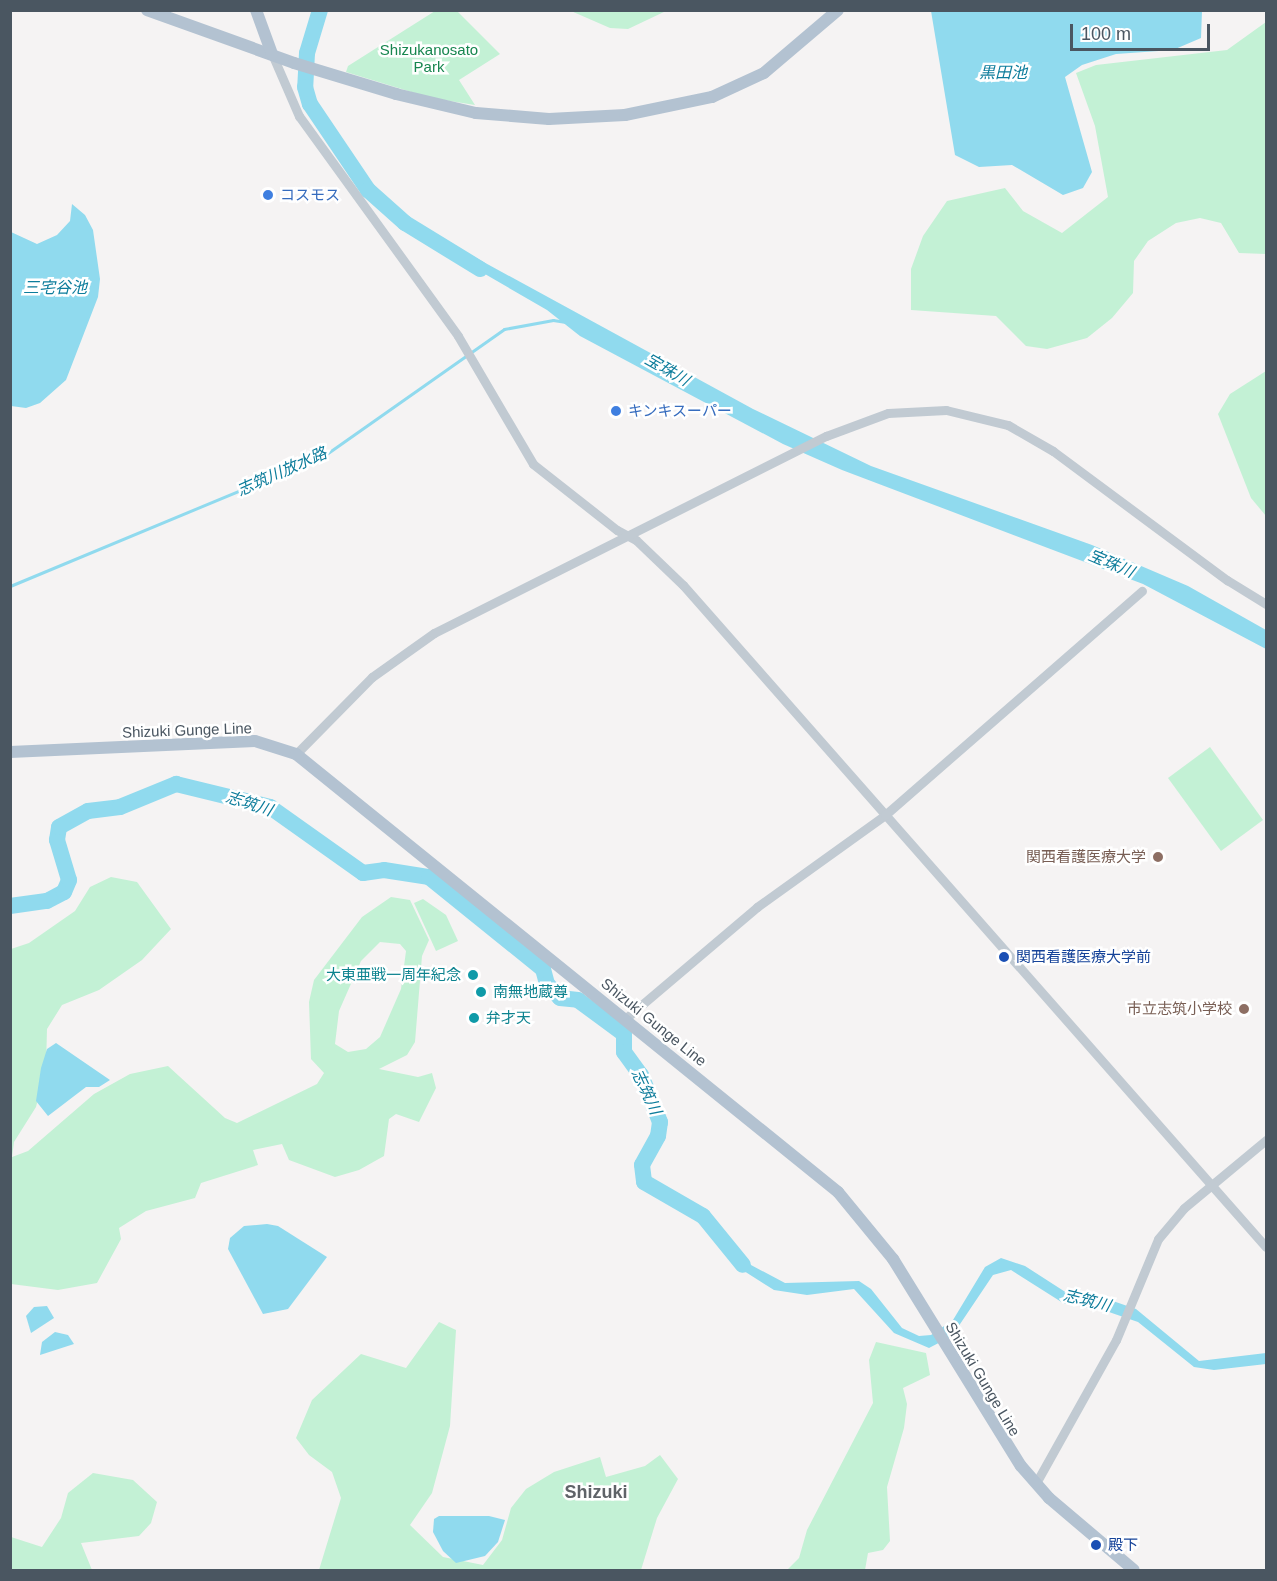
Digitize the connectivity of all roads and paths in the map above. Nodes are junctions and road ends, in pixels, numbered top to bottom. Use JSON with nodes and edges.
{"nodes":[{"id":1,"x":147,"y":10,"type":"edge"},
{"id":2,"x":256,"y":10,"type":"edge"},
{"id":3,"x":838,"y":10,"type":"edge"},
{"id":4,"x":272,"y":54,"type":"junction"},
{"id":5,"x":629,"y":535,"type":"junction"},
{"id":6,"x":1142,"y":591,"type":"dead end"},
{"id":7,"x":1266,"y":604,"type":"edge"},
{"id":8,"x":10,"y":752,"type":"edge"},
{"id":9,"x":296,"y":754,"type":"junction"},
{"id":10,"x":885,"y":815,"type":"junction"},
{"id":11,"x":625,"y":1019,"type":"junction"},
{"id":12,"x":1266,"y":1140,"type":"edge"},
{"id":13,"x":1211,"y":1186,"type":"junction"},
{"id":14,"x":1266,"y":1247,"type":"edge"},
{"id":15,"x":1036,"y":1483,"type":"junction"},
{"id":16,"x":1134,"y":1570,"type":"edge"}],
"edges":[{"from":1,"to":4,"type":"main road"},
{"from":2,"to":4,"type":"main road"},
{"from":3,"to":4,"type":"main road"},
{"from":4,"to":5,"type":"street"},
{"from":5,"to":7,"type":"street"},
{"from":5,"to":9,"type":"street"},
{"from":5,"to":10,"type":"street"},
{"from":6,"to":10,"type":"street"},
{"from":8,"to":9,"type":"main road","name":"Shizuki Gunge Line"},
{"from":9,"to":11,"type":"main road","name":"Shizuki Gunge Line"},
{"from":10,"to":11,"type":"street"},
{"from":10,"to":13,"type":"street"},
{"from":11,"to":15,"type":"main road","name":"Shizuki Gunge Line"},
{"from":12,"to":13,"type":"street"},
{"from":13,"to":14,"type":"street"},
{"from":13,"to":15,"type":"street"},
{"from":15,"to":16,"type":"main road","name":"Shizuki Gunge Line"}]}
